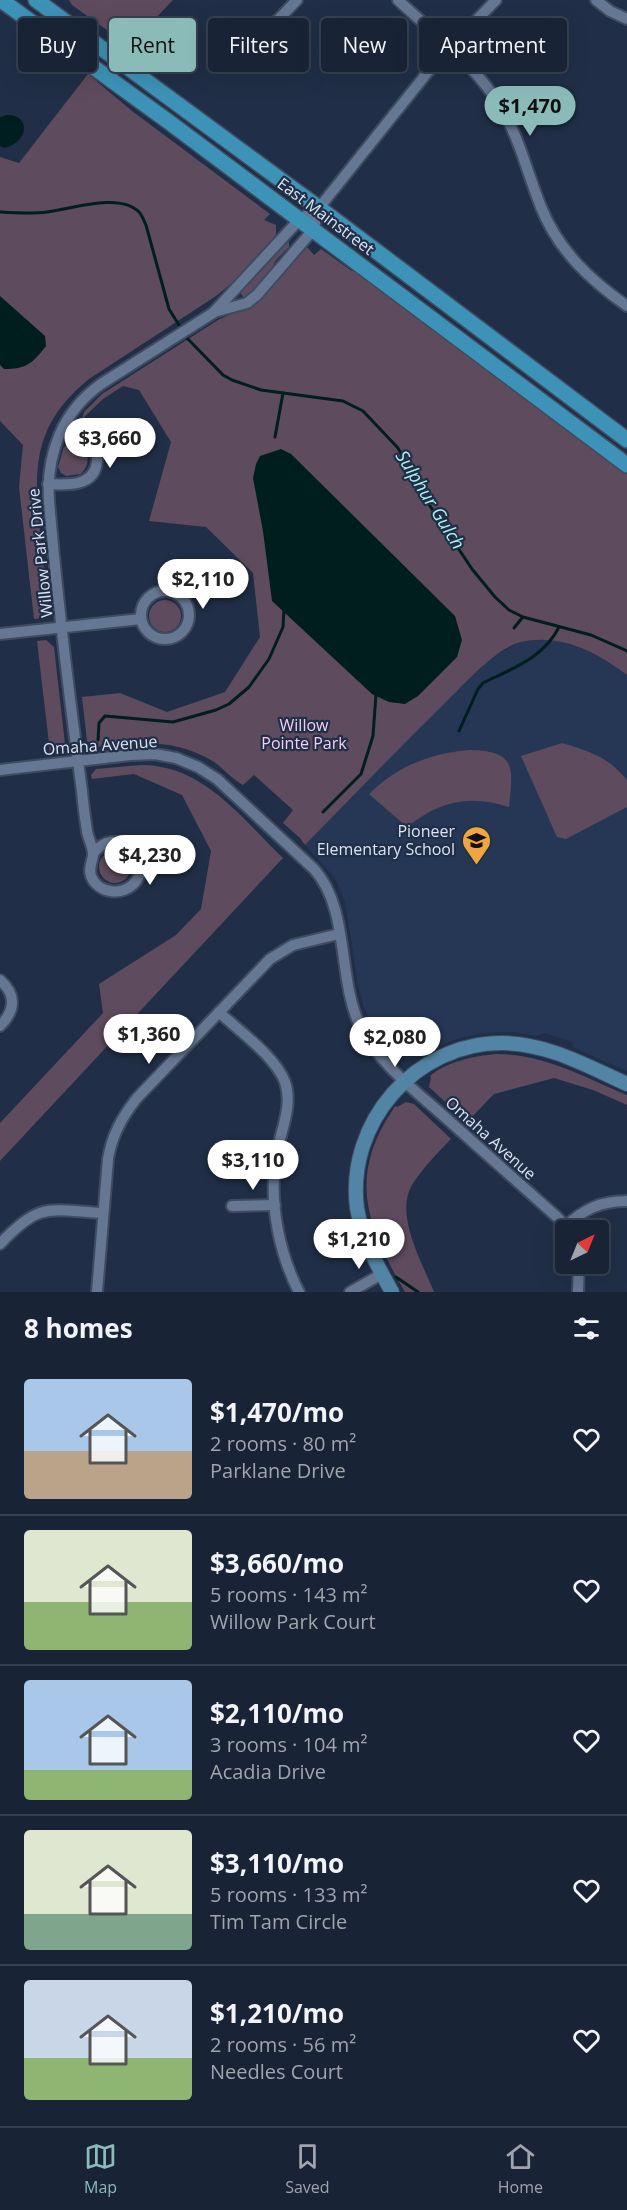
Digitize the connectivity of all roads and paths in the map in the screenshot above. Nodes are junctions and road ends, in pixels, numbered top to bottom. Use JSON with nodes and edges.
{"nodes":[{"id":1,"x":1,"y":0,"type":"edge"},
{"id":2,"x":297,"y":0,"type":"edge"},
{"id":3,"x":398,"y":0,"type":"edge"},
{"id":4,"x":496,"y":0,"type":"edge"},
{"id":5,"x":596,"y":0,"type":"edge"},
{"id":6,"x":43,"y":2,"type":"edge"},
{"id":7,"x":280,"y":18,"type":"edge"},
{"id":8,"x":479,"y":18,"type":"edge"},
{"id":9,"x":419,"y":19,"type":"edge"},
{"id":10,"x":627,"y":19,"type":"edge"},
{"id":11,"x":429,"y":72,"type":"edge"},
{"id":12,"x":475,"y":72,"type":"edge"},
{"id":13,"x":319,"y":208,"type":"junction"},
{"id":14,"x":300,"y":219,"type":"junction"},
{"id":15,"x":313,"y":230,"type":"junction"},
{"id":16,"x":627,"y":306,"type":"edge"},
{"id":17,"x":213,"y":313,"type":"junction"},
{"id":18,"x":63,"y":427,"type":"junction"},
{"id":19,"x":627,"y":440,"type":"edge"},
{"id":20,"x":627,"y":465,"type":"edge"},
{"id":21,"x":48,"y":484,"type":"junction"},
{"id":22,"x":141,"y":619,"type":"junction"},
{"id":23,"x":63,"y":627,"type":"junction"},
{"id":24,"x":0,"y":634,"type":"edge"},
{"id":25,"x":78,"y":761,"type":"junction"},
{"id":26,"x":0,"y":770,"type":"edge"},
{"id":27,"x":93,"y":854,"type":"junction"},
{"id":28,"x":339,"y":934,"type":"junction"},
{"id":29,"x":0,"y":980,"type":"edge"},
{"id":30,"x":219,"y":1012,"type":"junction"},
{"id":31,"x":0,"y":1026,"type":"edge"},
{"id":32,"x":405,"y":1081,"type":"junction"},
{"id":33,"x":627,"y":1084,"type":"edge"},
{"id":34,"x":627,"y":1201,"type":"edge"},
{"id":35,"x":274,"y":1205,"type":"junction"},
{"id":36,"x":232,"y":1206,"type":"dead end"},
{"id":37,"x":103,"y":1213,"type":"junction"},
{"id":38,"x":558,"y":1220,"type":"edge"},
{"id":39,"x":575,"y":1220,"type":"edge"},
{"id":40,"x":0,"y":1244,"type":"edge"},
{"id":41,"x":382,"y":1274,"type":"junction"},
{"id":42,"x":579,"y":1274,"type":"edge"},
{"id":43,"x":97,"y":1292,"type":"edge"},
{"id":44,"x":299,"y":1292,"type":"edge"},
{"id":45,"x":350,"y":1292,"type":"edge"},
{"id":46,"x":392,"y":1292,"type":"edge"},
{"id":47,"x":578,"y":1292,"type":"edge"}],
"edges":[{"from":1,"to":14,"type":"main road","name":"East Mainstreet"},
{"from":2,"to":7,"type":"street"},
{"from":3,"to":9,"type":"street"},
{"from":4,"to":8,"type":"street","name":"Willow Park Drive"},
{"from":5,"to":10,"type":"street"},
{"from":6,"to":13,"type":"main road","name":"East Mainstreet"},
{"from":11,"to":13,"type":"street","name":"Willow Park Drive"},
{"from":12,"to":16,"type":"street"},
{"from":13,"to":14,"type":"street","name":"Willow Park Drive"},
{"from":13,"to":15,"type":"street","name":"Willow Park Drive"},
{"from":13,"to":19,"type":"main road","name":"East Mainstreet"},
{"from":14,"to":15,"type":"main road","name":"East Mainstreet"},
{"from":14,"to":17,"type":"street","name":"Willow Park Drive"},
{"from":15,"to":17,"type":"street","name":"Willow Park Drive"},
{"from":15,"to":20,"type":"main road","name":"East Mainstreet"},
{"from":17,"to":18,"type":"street","name":"Willow Park Drive"},
{"from":18,"to":21,"type":"street","name":"Willow Park Drive"},
{"from":18,"to":21,"type":"street"},
{"from":21,"to":23,"type":"street","name":"Willow Park Drive"},
{"from":22,"to":22,"type":"street"},
{"from":22,"to":23,"type":"street"},
{"from":23,"to":24,"type":"street"},
{"from":23,"to":25,"type":"street","name":"Willow Park Drive"},
{"from":25,"to":26,"type":"street","name":"Omaha Avenue"},
{"from":25,"to":27,"type":"street","name":"Willow Park Drive"},
{"from":25,"to":28,"type":"street","name":"Omaha Avenue"},
{"from":27,"to":27,"type":"street"},
{"from":28,"to":30,"type":"street"},
{"from":28,"to":32,"type":"street","name":"Omaha Avenue"},
{"from":29,"to":31,"type":"street"},
{"from":30,"to":35,"type":"street"},
{"from":30,"to":37,"type":"street"},
{"from":32,"to":33,"type":"street"},
{"from":32,"to":38,"type":"street","name":"Omaha Avenue"},
{"from":32,"to":41,"type":"street"},
{"from":34,"to":39,"type":"street"},
{"from":35,"to":36,"type":"street"},
{"from":35,"to":44,"type":"street"},
{"from":37,"to":40,"type":"street"},
{"from":37,"to":43,"type":"street"},
{"from":41,"to":45,"type":"street"},
{"from":41,"to":46,"type":"street"},
{"from":42,"to":47,"type":"street"}]}
